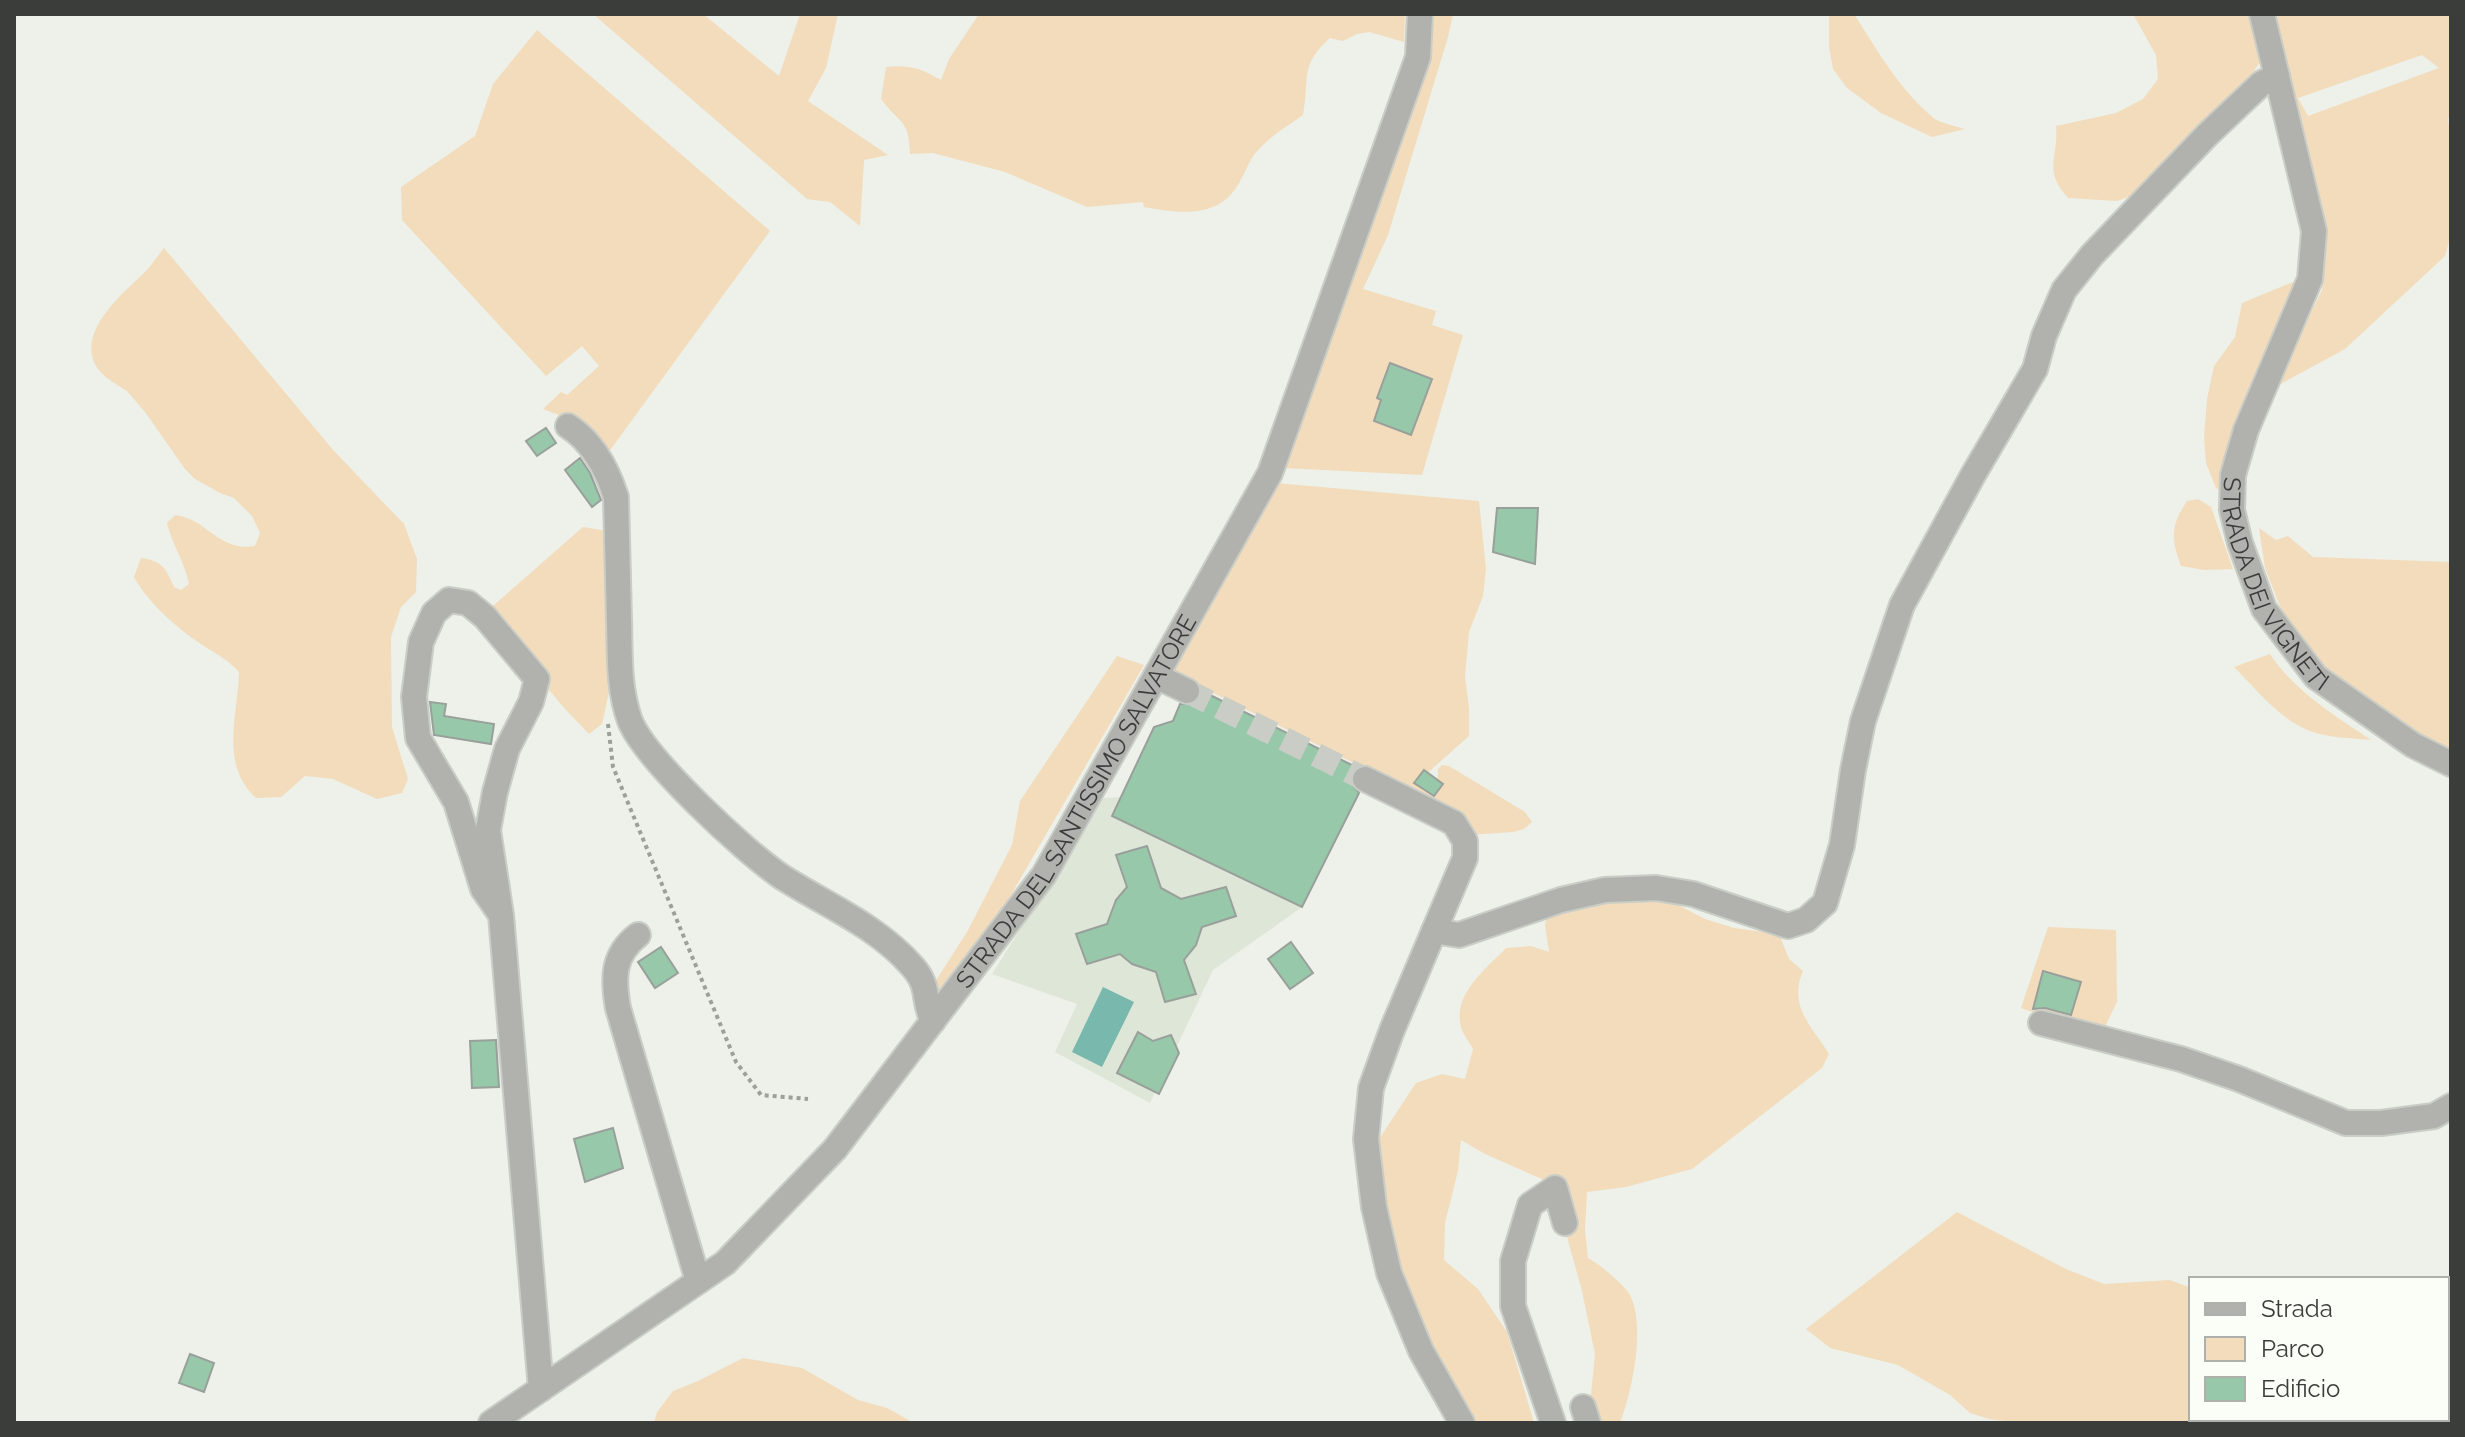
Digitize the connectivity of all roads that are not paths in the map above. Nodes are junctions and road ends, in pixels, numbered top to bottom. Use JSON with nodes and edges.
{"nodes":[{"id":1,"x":2262,"y":14,"type":"edge"},
{"id":2,"x":1422,"y":19,"type":"edge"},
{"id":3,"x":2277,"y":76,"type":"junction"},
{"id":4,"x":568,"y":426,"type":"dead end"},
{"id":5,"x":1156,"y":676,"type":"junction"},
{"id":6,"x":1187,"y":691,"type":"tunnel mouth"},
{"id":7,"x":2451,"y":764,"type":"edge"},
{"id":8,"x":1365,"y":779,"type":"tunnel mouth"},
{"id":9,"x":501,"y":915,"type":"junction"},
{"id":10,"x":1434,"y":931,"type":"junction"},
{"id":11,"x":638,"y":935,"type":"dead end"},
{"id":12,"x":933,"y":1021,"type":"junction"},
{"id":13,"x":2041,"y":1023,"type":"dead end"},
{"id":14,"x":2451,"y":1106,"type":"edge"},
{"id":15,"x":1565,"y":1223,"type":"dead end"},
{"id":16,"x":698,"y":1281,"type":"junction"},
{"id":17,"x":541,"y":1389,"type":"junction"},
{"id":18,"x":491,"y":1423,"type":"edge"},
{"id":19,"x":1462,"y":1423,"type":"edge"},
{"id":20,"x":1553,"y":1423,"type":"edge"}],
"edges":[{"from":1,"to":3,"type":"street","name":"STRADA DEI VIGNETI"},
{"from":2,"to":5,"type":"street","name":"STRADA DEL SANTISSIMO SALVATORE"},
{"from":3,"to":7,"type":"street","name":"STRADA DEI VIGNETI"},
{"from":3,"to":10,"type":"street"},
{"from":4,"to":12,"type":"street"},
{"from":5,"to":6,"type":"street"},
{"from":5,"to":12,"type":"street","name":"STRADA DEL SANTISSIMO SALVATORE"},
{"from":8,"to":10,"type":"street"},
{"from":9,"to":9,"type":"street"},
{"from":9,"to":17,"type":"street"},
{"from":10,"to":19,"type":"street"},
{"from":11,"to":16,"type":"street"},
{"from":12,"to":16,"type":"street","name":"STRADA DEL SANTISSIMO SALVATORE"},
{"from":13,"to":14,"type":"street"},
{"from":15,"to":20,"type":"street"},
{"from":16,"to":17,"type":"street","name":"STRADA DEL SANTISSIMO SALVATORE"},
{"from":17,"to":18,"type":"street","name":"STRADA DEL SANTISSIMO SALVATORE"}]}
